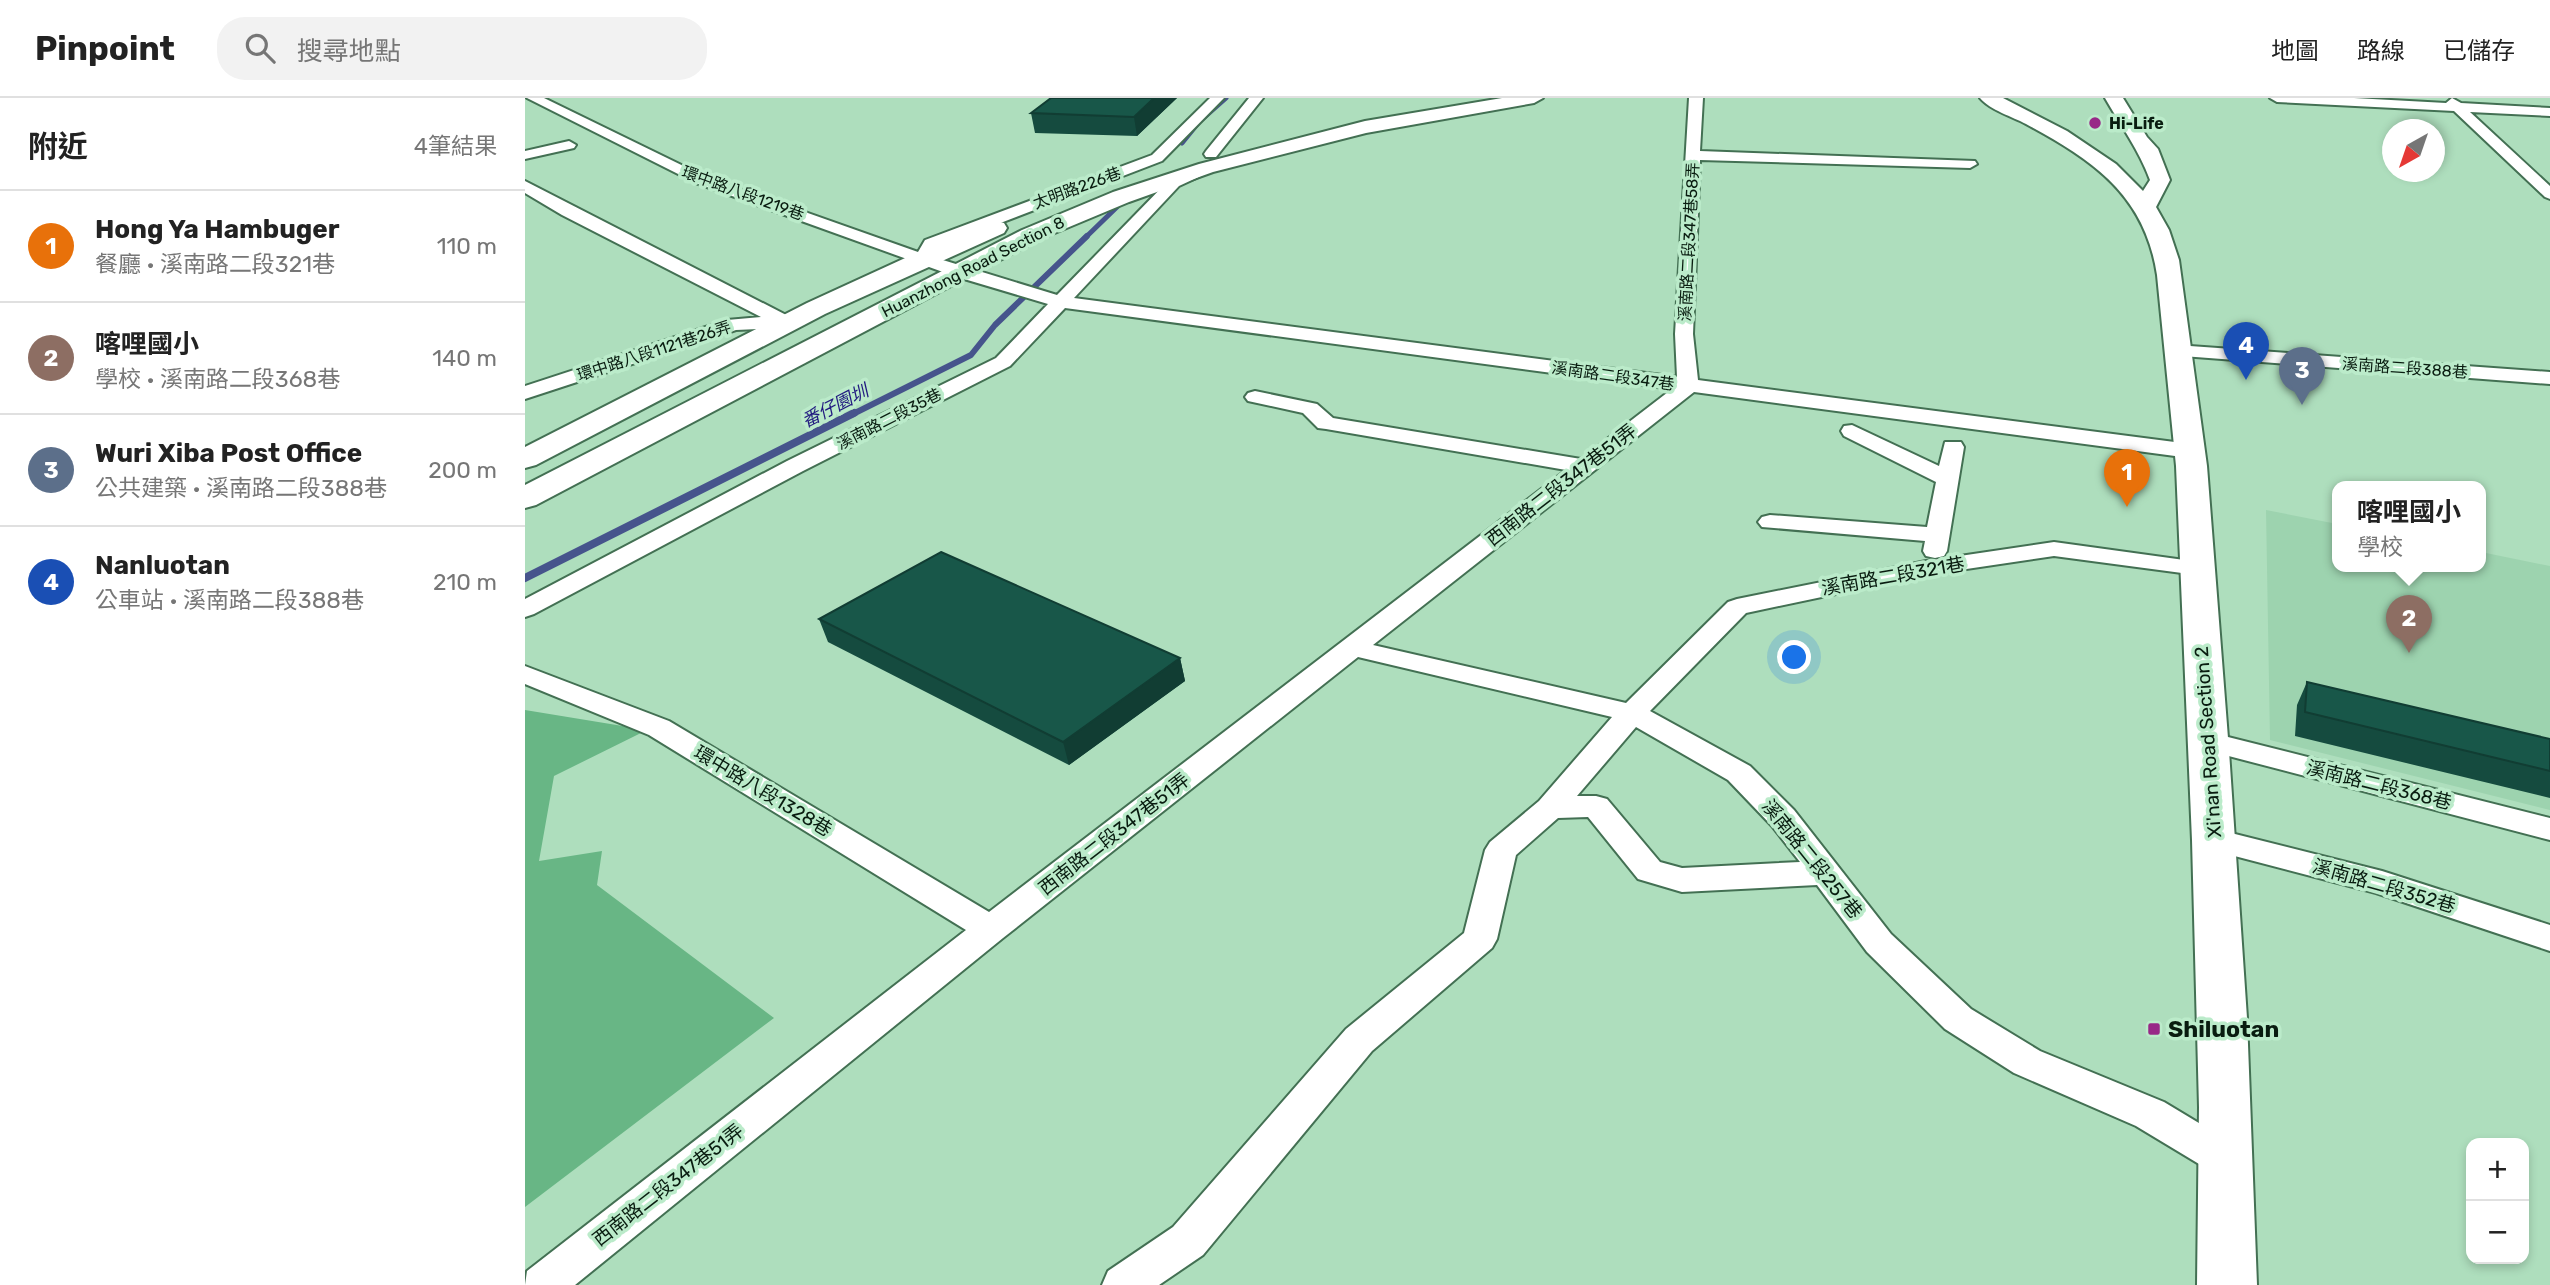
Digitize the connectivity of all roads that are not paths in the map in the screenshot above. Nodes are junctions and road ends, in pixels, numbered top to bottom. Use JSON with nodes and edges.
{"nodes":[{"id":1,"x":534,"y":98,"type":"edge"},
{"id":2,"x":1217,"y":98,"type":"edge"},
{"id":3,"x":1256,"y":98,"type":"edge"},
{"id":4,"x":1466,"y":98,"type":"edge"},
{"id":5,"x":1534,"y":98,"type":"edge"},
{"id":6,"x":1696,"y":98,"type":"edge"},
{"id":7,"x":1989,"y":98,"type":"edge"},
{"id":8,"x":2019,"y":98,"type":"edge"},
{"id":9,"x":2114,"y":98,"type":"edge"},
{"id":10,"x":2277,"y":98,"type":"edge"},
{"id":11,"x":2453,"y":103,"type":"edge"},
{"id":12,"x":2550,"y":112,"type":"edge"},
{"id":13,"x":569,"y":145,"type":"dead end"},
{"id":14,"x":2113,"y":148,"type":"junction"},
{"id":15,"x":525,"y":155,"type":"edge"},
{"id":16,"x":1693,"y":155,"type":"junction"},
{"id":17,"x":1209,"y":161,"type":"junction"},
{"id":18,"x":1970,"y":164,"type":"dead end"},
{"id":19,"x":525,"y":186,"type":"edge"},
{"id":20,"x":2550,"y":194,"type":"edge"},
{"id":21,"x":2145,"y":207,"type":"junction"},
{"id":22,"x":924,"y":257,"type":"junction"},
{"id":23,"x":960,"y":272,"type":"junction"},
{"id":24,"x":1030,"y":293,"type":"joint"},
{"id":25,"x":1060,"y":302,"type":"junction"},
{"id":26,"x":785,"y":322,"type":"junction"},
{"id":27,"x":2176,"y":351,"type":"junction"},
{"id":28,"x":2550,"y":378,"type":"edge"},
{"id":29,"x":1688,"y":386,"type":"junction"},
{"id":30,"x":525,"y":393,"type":"edge"},
{"id":31,"x":1255,"y":397,"type":"dead end"},
{"id":32,"x":1853,"y":431,"type":"dead end"},
{"id":33,"x":1953,"y":447,"type":"dead end"},
{"id":34,"x":2190,"y":451,"type":"junction"},
{"id":35,"x":525,"y":459,"type":"edge"},
{"id":36,"x":1585,"y":466,"type":"junction"},
{"id":37,"x":1948,"y":479,"type":"junction"},
{"id":38,"x":525,"y":498,"type":"edge"},
{"id":39,"x":1770,"y":523,"type":"dead end"},
{"id":40,"x":1938,"y":535,"type":"junction"},
{"id":41,"x":1933,"y":568,"type":"junction"},
{"id":42,"x":2197,"y":568,"type":"junction"},
{"id":43,"x":525,"y":609,"type":"edge"},
{"id":44,"x":1352,"y":648,"type":"junction"},
{"id":45,"x":525,"y":674,"type":"edge"},
{"id":46,"x":1632,"y":713,"type":"junction"},
{"id":47,"x":2208,"y":741,"type":"junction"},
{"id":48,"x":1550,"y":808,"type":"junction"},
{"id":49,"x":2550,"y":829,"type":"edge"},
{"id":50,"x":2215,"y":840,"type":"junction"},
{"id":51,"x":1823,"y":873,"type":"junction"},
{"id":52,"x":991,"y":929,"type":"junction"},
{"id":53,"x":2550,"y":938,"type":"edge"},
{"id":54,"x":2228,"y":1161,"type":"junction"},
{"id":55,"x":542,"y":1285,"type":"edge"},
{"id":56,"x":1123,"y":1285,"type":"edge"},
{"id":57,"x":2227,"y":1285,"type":"edge"}],
"edges":[{"from":1,"to":22,"type":"street","name":"環中路八段1219巷"},
{"from":2,"to":22,"type":"street","name":"太明路226巷"},
{"from":3,"to":17,"type":"street"},
{"from":4,"to":17,"type":"street","name":"Huanzhong Road Section 8"},
{"from":5,"to":17,"type":"street","name":"Huanzhong Road Section 8"},
{"from":6,"to":16,"type":"street","name":"溪南路二段347巷58弄"},
{"from":7,"to":14,"type":"street"},
{"from":8,"to":14,"type":"street"},
{"from":9,"to":14,"type":"street"},
{"from":10,"to":11,"type":"street"},
{"from":11,"to":12,"type":"street"},
{"from":11,"to":20,"type":"street"},
{"from":13,"to":15,"type":"street"},
{"from":14,"to":21,"type":"street","name":"Xi'nan Road Section 2"},
{"from":14,"to":21,"type":"street"},
{"from":16,"to":18,"type":"street"},
{"from":16,"to":29,"type":"street","name":"溪南路二段347巷58弄"},
{"from":17,"to":22,"type":"street","name":"Huanzhong Road Section 8"},
{"from":17,"to":23,"type":"street","name":"Huanzhong Road Section 8"},
{"from":17,"to":25,"type":"street","name":"溪南路二段35巷"},
{"from":19,"to":26,"type":"street"},
{"from":21,"to":27,"type":"street","name":"Xi'nan Road Section 2"},
{"from":22,"to":23,"type":"street","name":"環中路八段1219巷"},
{"from":22,"to":26,"type":"street","name":"Huanzhong Road Section 8"},
{"from":23,"to":24,"type":"street","name":"環中路八段1219巷"},
{"from":23,"to":38,"type":"street","name":"Huanzhong Road Section 8"},
{"from":24,"to":25,"type":"street","name":"溪南路二段347巷"},
{"from":25,"to":29,"type":"street","name":"溪南路二段347巷"},
{"from":25,"to":43,"type":"street","name":"溪南路二段35巷"},
{"from":26,"to":30,"type":"street","name":"環中路八段1121巷26弄"},
{"from":26,"to":35,"type":"street","name":"Huanzhong Road Section 8"},
{"from":27,"to":28,"type":"street","name":"溪南路二段388巷"},
{"from":27,"to":34,"type":"street","name":"Xi'nan Road Section 2"},
{"from":29,"to":34,"type":"street","name":"溪南路二段347巷"},
{"from":29,"to":36,"type":"street","name":"西南路二段347巷51弄"},
{"from":31,"to":36,"type":"street"},
{"from":32,"to":37,"type":"street"},
{"from":33,"to":37,"type":"street"},
{"from":34,"to":42,"type":"street","name":"Xi'nan Road Section 2"},
{"from":36,"to":44,"type":"street","name":"西南路二段347巷51弄"},
{"from":37,"to":40,"type":"street"},
{"from":39,"to":40,"type":"street"},
{"from":40,"to":41,"type":"street"},
{"from":41,"to":42,"type":"street","name":"溪南路二段321巷"},
{"from":41,"to":46,"type":"street","name":"溪南路二段321巷"},
{"from":42,"to":47,"type":"street","name":"Xi'nan Road Section 2"},
{"from":44,"to":46,"type":"street","name":"溪南路二段257巷"},
{"from":44,"to":52,"type":"street","name":"西南路二段347巷51弄"},
{"from":45,"to":52,"type":"street","name":"環中路八段1328巷"},
{"from":46,"to":48,"type":"street","name":"溪南路二段321巷"},
{"from":46,"to":51,"type":"street","name":"溪南路二段257巷"},
{"from":47,"to":49,"type":"street","name":"溪南路二段368巷"},
{"from":47,"to":50,"type":"street","name":"Xi'nan Road Section 2"},
{"from":48,"to":51,"type":"street"},
{"from":48,"to":56,"type":"street","name":"溪南路二段321巷"},
{"from":50,"to":53,"type":"street","name":"溪南路二段352巷"},
{"from":50,"to":54,"type":"street","name":"Xi'nan Road Section 2"},
{"from":51,"to":54,"type":"street","name":"溪南路二段257巷"},
{"from":52,"to":55,"type":"street","name":"西南路二段347巷51弄"},
{"from":54,"to":57,"type":"street","name":"Xi'nan Road Section 2"}]}
